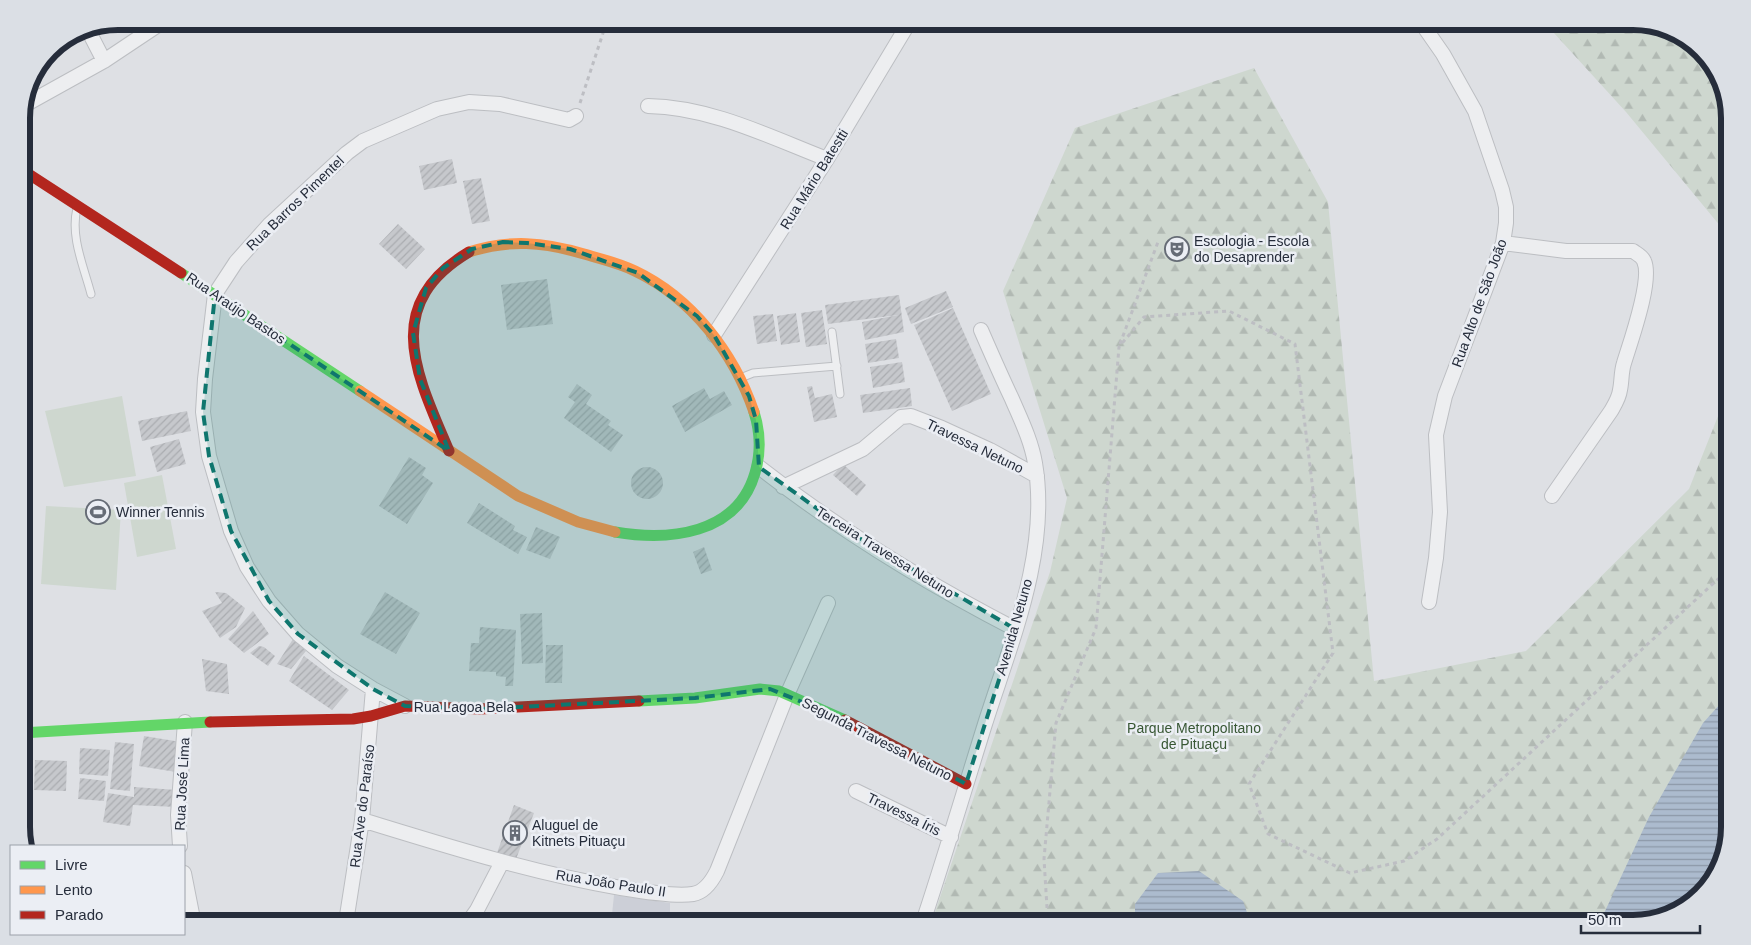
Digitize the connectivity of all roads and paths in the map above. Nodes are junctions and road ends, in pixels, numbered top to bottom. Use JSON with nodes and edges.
{"nodes":[{"id":1,"x":150,"y":30,"type":"edge"},
{"id":2,"x":604,"y":30,"type":"edge"},
{"id":3,"x":905,"y":30,"type":"edge"},
{"id":4,"x":1426,"y":30,"type":"edge"},
{"id":5,"x":91,"y":35,"type":"edge"},
{"id":6,"x":104,"y":61,"type":"junction"},
{"id":7,"x":32,"y":101,"type":"edge"},
{"id":8,"x":648,"y":106,"type":"dead end"},
{"id":9,"x":576,"y":116,"type":"joint"},
{"id":10,"x":827,"y":160,"type":"junction"},
{"id":11,"x":30,"y":174,"type":"edge"},
{"id":12,"x":78,"y":206,"type":"junction"},
{"id":13,"x":1158,"y":242,"type":"dead end"},
{"id":14,"x":1503,"y":243,"type":"junction"},
{"id":15,"x":91,"y":294,"type":"dead end"},
{"id":16,"x":215,"y":294,"type":"junction"},
{"id":17,"x":981,"y":330,"type":"dead end"},
{"id":18,"x":832,"y":332,"type":"dead end"},
{"id":19,"x":714,"y":335,"type":"junction"},
{"id":20,"x":1119,"y":347,"type":"junction"},
{"id":21,"x":837,"y":366,"type":"junction"},
{"id":22,"x":741,"y":378,"type":"junction"},
{"id":23,"x":840,"y":394,"type":"dead end"},
{"id":24,"x":449,"y":451,"type":"junction"},
{"id":25,"x":759,"y":467,"type":"junction"},
{"id":26,"x":1037,"y":476,"type":"junction"},
{"id":27,"x":784,"y":486,"type":"junction"},
{"id":28,"x":1552,"y":496,"type":"dead end"},
{"id":29,"x":1721,"y":576,"type":"edge"},
{"id":30,"x":1429,"y":602,"type":"dead end"},
{"id":31,"x":828,"y":603,"type":"dead end"},
{"id":32,"x":1015,"y":629,"type":"junction"},
{"id":33,"x":373,"y":689,"type":"junction"},
{"id":34,"x":787,"y":694,"type":"junction"},
{"id":35,"x":405,"y":706,"type":"junction"},
{"id":36,"x":371,"y":716,"type":"junction"},
{"id":37,"x":185,"y":722,"type":"junction"},
{"id":38,"x":30,"y":733,"type":"edge"},
{"id":39,"x":966,"y":784,"type":"junction"},
{"id":40,"x":856,"y":791,"type":"dead end"},
{"id":41,"x":362,"y":820,"type":"junction"},
{"id":42,"x":950,"y":837,"type":"junction"},
{"id":43,"x":180,"y":845,"type":"edge"},
{"id":44,"x":502,"y":862,"type":"junction"},
{"id":45,"x":185,"y":878,"type":"edge"},
{"id":46,"x":192,"y":915,"type":"edge"},
{"id":47,"x":347,"y":915,"type":"edge"},
{"id":48,"x":473,"y":915,"type":"edge"},
{"id":49,"x":925,"y":915,"type":"edge"},
{"id":50,"x":1047,"y":915,"type":"edge"}],
"edges":[{"from":1,"to":6,"type":"street"},
{"from":2,"to":9,"type":"path"},
{"from":3,"to":10,"type":"street","name":"Rua Mário Batestti"},
{"from":4,"to":14,"type":"street","name":"Rua Alto de São João"},
{"from":5,"to":6,"type":"street"},
{"from":6,"to":7,"type":"street"},
{"from":8,"to":10,"type":"street"},
{"from":9,"to":16,"type":"street","name":"Rua Barros Pimentel"},
{"from":10,"to":19,"type":"street","name":"Rua Mário Batestti"},
{"from":11,"to":12,"type":"street","name":"Rua Araújo Bastos"},
{"from":12,"to":15,"type":"lane"},
{"from":12,"to":16,"type":"street","name":"Rua Araújo Bastos"},
{"from":13,"to":20,"type":"path"},
{"from":14,"to":28,"type":"street"},
{"from":14,"to":30,"type":"street","name":"Rua Alto de São João"},
{"from":16,"to":24,"type":"street","name":"Rua Araújo Bastos"},
{"from":16,"to":33,"type":"street","name":"Rua Barros Pimentel"},
{"from":17,"to":26,"type":"street","name":"Avenida Netuno"},
{"from":18,"to":21,"type":"lane"},
{"from":19,"to":22,"type":"street","name":"Rua Araújo Bastos"},
{"from":19,"to":24,"type":"street","name":"Rua Araújo Bastos"},
{"from":20,"to":29,"type":"path"},
{"from":20,"to":50,"type":"path"},
{"from":21,"to":22,"type":"lane"},
{"from":21,"to":23,"type":"lane"},
{"from":22,"to":25,"type":"street","name":"Rua Araújo Bastos"},
{"from":24,"to":25,"type":"street","name":"Rua Araújo Bastos"},
{"from":25,"to":27,"type":"street","name":"Terceira Travessa Netuno"},
{"from":26,"to":27,"type":"street","name":"Travessa Netuno"},
{"from":26,"to":32,"type":"street","name":"Avenida Netuno"},
{"from":27,"to":32,"type":"street","name":"Terceira Travessa Netuno"},
{"from":31,"to":34,"type":"street","name":"Rua João Paulo II"},
{"from":32,"to":39,"type":"street","name":"Avenida Netuno"},
{"from":33,"to":35,"type":"street","name":"Rua Barros Pimentel"},
{"from":33,"to":36,"type":"street","name":"Rua Ave do Paraíso"},
{"from":34,"to":35,"type":"street","name":"Rua Lagoa Bela"},
{"from":34,"to":39,"type":"street","name":"Segunda Travessa Netuno"},
{"from":34,"to":44,"type":"street","name":"Rua João Paulo II"},
{"from":35,"to":36,"type":"street","name":"Rua Lagoa Bela"},
{"from":36,"to":37,"type":"street","name":"Rua Lagoa Bela"},
{"from":36,"to":41,"type":"street","name":"Rua Ave do Paraíso"},
{"from":37,"to":38,"type":"street","name":"Rua Lagoa Bela"},
{"from":37,"to":43,"type":"street","name":"Rua José Lima"},
{"from":39,"to":42,"type":"street","name":"Avenida Netuno"},
{"from":40,"to":42,"type":"street","name":"Travessa Íris"},
{"from":41,"to":44,"type":"street","name":"Rua João Paulo II"},
{"from":41,"to":47,"type":"street","name":"Rua Ave do Paraíso"},
{"from":42,"to":49,"type":"street","name":"Avenida Netuno"},
{"from":44,"to":48,"type":"street"},
{"from":45,"to":46,"type":"street"}]}
